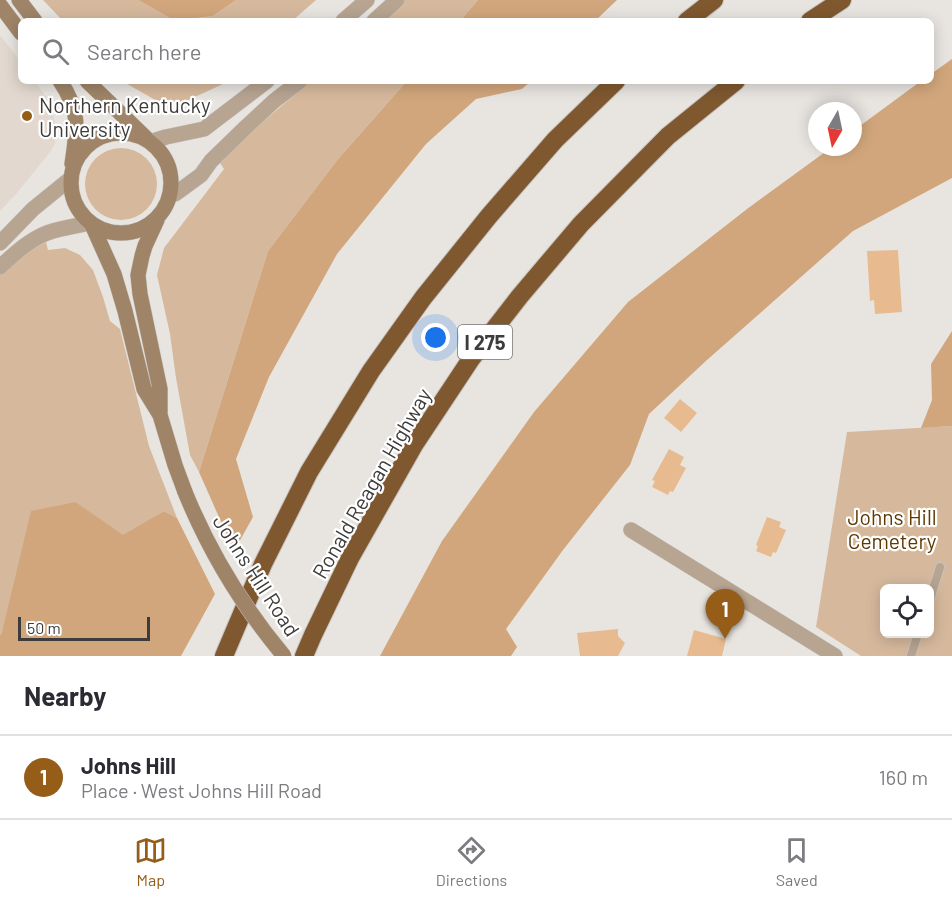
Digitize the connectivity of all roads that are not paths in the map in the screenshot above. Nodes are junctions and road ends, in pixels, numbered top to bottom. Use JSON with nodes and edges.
{"nodes":[{"id":1,"x":19,"y":0,"type":"edge"},
{"id":2,"x":367,"y":0,"type":"edge"},
{"id":3,"x":396,"y":0,"type":"edge"},
{"id":4,"x":714,"y":0,"type":"edge"},
{"id":5,"x":842,"y":0,"type":"edge"},
{"id":6,"x":0,"y":5,"type":"edge"},
{"id":7,"x":33,"y":18,"type":"edge"},
{"id":8,"x":346,"y":18,"type":"edge"},
{"id":9,"x":377,"y":18,"type":"edge"},
{"id":10,"x":691,"y":18,"type":"edge"},
{"id":11,"x":815,"y":18,"type":"edge"},
{"id":12,"x":18,"y":29,"type":"edge"},
{"id":13,"x":62,"y":84,"type":"edge"},
{"id":14,"x":90,"y":84,"type":"edge"},
{"id":15,"x":263,"y":84,"type":"edge"},
{"id":16,"x":296,"y":84,"type":"edge"},
{"id":17,"x":613,"y":84,"type":"edge"},
{"id":18,"x":732,"y":84,"type":"edge"},
{"id":19,"x":149,"y":141,"type":"junction"},
{"id":20,"x":71,"y":176,"type":"junction"},
{"id":21,"x":170,"y":195,"type":"junction"},
{"id":22,"x":159,"y":217,"type":"junction"},
{"id":23,"x":91,"y":224,"type":"junction"},
{"id":24,"x":0,"y":243,"type":"edge"},
{"id":25,"x":0,"y":267,"type":"edge"},
{"id":26,"x":160,"y":415,"type":"junction"},
{"id":27,"x":631,"y":530,"type":"dead end"},
{"id":28,"x":940,"y":567,"type":"dead end"},
{"id":29,"x":934,"y":586,"type":"edge"},
{"id":30,"x":916,"y":638,"type":"edge"},
{"id":31,"x":224,"y":656,"type":"edge"},
{"id":32,"x":284,"y":656,"type":"edge"},
{"id":33,"x":304,"y":656,"type":"edge"},
{"id":34,"x":836,"y":656,"type":"edge"},
{"id":35,"x":911,"y":656,"type":"edge"}],
"edges":[{"from":1,"to":7,"type":"main road"},
{"from":2,"to":8,"type":"street"},
{"from":3,"to":9,"type":"street"},
{"from":4,"to":10,"type":"highway"},
{"from":5,"to":11,"type":"highway"},
{"from":6,"to":12,"type":"main road"},
{"from":13,"to":20,"type":"main road"},
{"from":14,"to":19,"type":"main road"},
{"from":15,"to":19,"type":"street"},
{"from":16,"to":21,"type":"street"},
{"from":17,"to":31,"type":"highway"},
{"from":18,"to":33,"type":"highway","name":"Ronald Reagan Highway","number":"I 275"},
{"from":19,"to":20,"type":"main road"},
{"from":19,"to":21,"type":"main road"},
{"from":20,"to":23,"type":"main road"},
{"from":20,"to":24,"type":"street"},
{"from":21,"to":22,"type":"main road"},
{"from":22,"to":23,"type":"main road"},
{"from":22,"to":26,"type":"main road","name":"Johns Hill Road"},
{"from":23,"to":25,"type":"street"},
{"from":23,"to":26,"type":"main road","name":"Johns Hill Road"},
{"from":26,"to":32,"type":"main road","name":"Johns Hill Road","bridge":true},
{"from":27,"to":34,"type":"street"},
{"from":28,"to":29,"type":"lane"},
{"from":30,"to":35,"type":"lane"}]}
